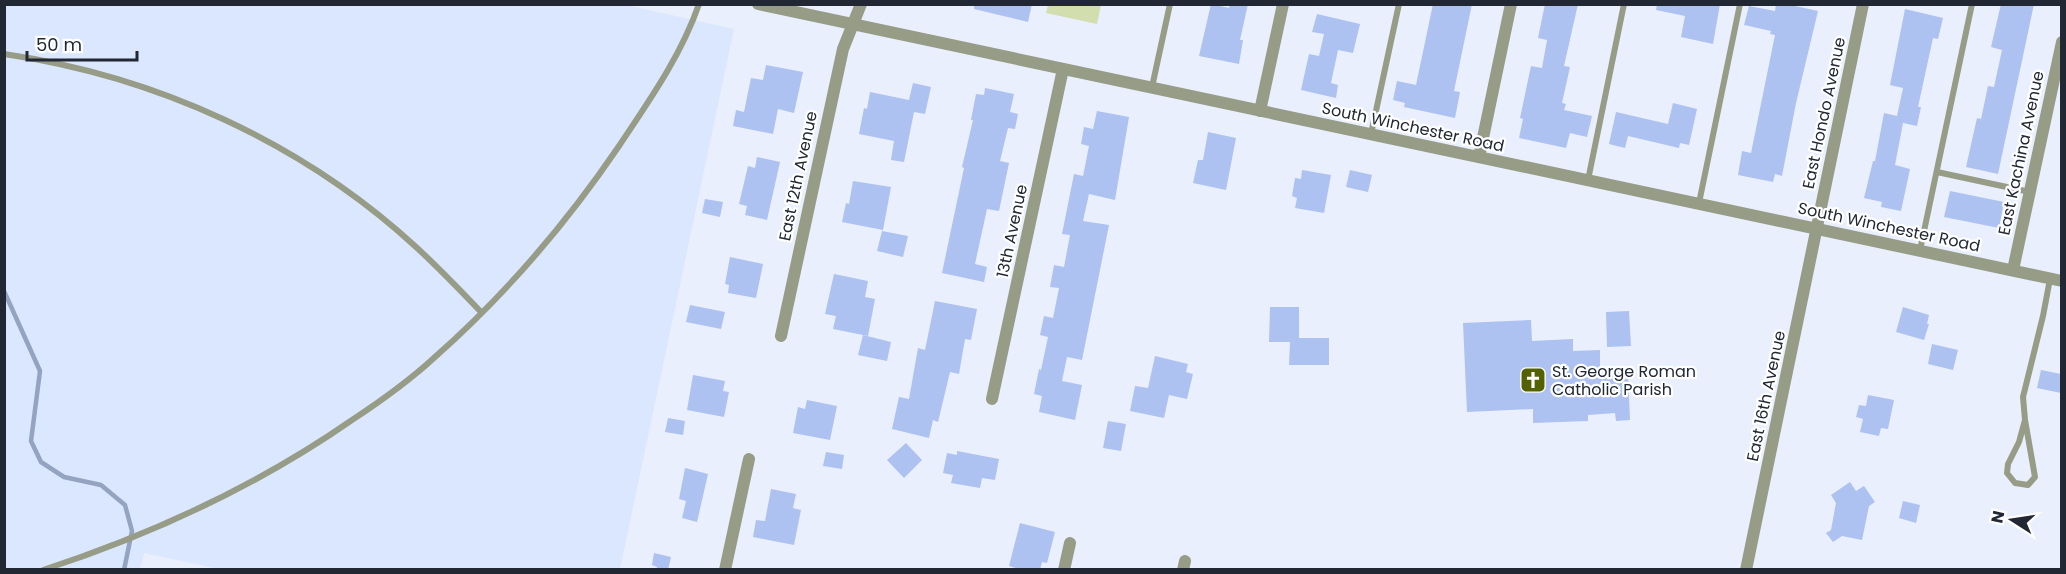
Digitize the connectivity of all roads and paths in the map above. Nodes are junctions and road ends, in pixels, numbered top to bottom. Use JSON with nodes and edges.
{"nodes":[{"id":1,"x":699,"y":4,"type":"edge"},
{"id":2,"x":758,"y":4,"type":"edge"},
{"id":3,"x":861,"y":4,"type":"edge"},
{"id":4,"x":1170,"y":4,"type":"edge"},
{"id":5,"x":1283,"y":4,"type":"edge"},
{"id":6,"x":1399,"y":4,"type":"edge"},
{"id":7,"x":1511,"y":4,"type":"edge"},
{"id":8,"x":1624,"y":4,"type":"edge"},
{"id":9,"x":1740,"y":4,"type":"edge"},
{"id":10,"x":1863,"y":4,"type":"edge"},
{"id":11,"x":1972,"y":4,"type":"edge"},
{"id":12,"x":854,"y":25,"type":"junction"},
{"id":13,"x":2061,"y":42,"type":"edge"},
{"id":14,"x":4,"y":54,"type":"edge"},
{"id":15,"x":1063,"y":69,"type":"junction"},
{"id":16,"x":1152,"y":88,"type":"junction"},
{"id":17,"x":1260,"y":111,"type":"junction"},
{"id":18,"x":1371,"y":135,"type":"junction"},
{"id":19,"x":1479,"y":158,"type":"junction"},
{"id":20,"x":1937,"y":172,"type":"junction"},
{"id":21,"x":1588,"y":180,"type":"junction"},
{"id":22,"x":2030,"y":192,"type":"junction"},
{"id":23,"x":1698,"y":204,"type":"junction"},
{"id":24,"x":1817,"y":229,"type":"junction"},
{"id":25,"x":1920,"y":251,"type":"junction"},
{"id":26,"x":2013,"y":270,"type":"junction"},
{"id":27,"x":2056,"y":280,"type":"edge"},
{"id":28,"x":481,"y":312,"type":"junction"},
{"id":29,"x":781,"y":336,"type":"dead end"},
{"id":30,"x":992,"y":399,"type":"dead end"},
{"id":31,"x":2025,"y":420,"type":"junction"},
{"id":32,"x":749,"y":459,"type":"dead end"},
{"id":33,"x":1070,"y":543,"type":"dead end"},
{"id":34,"x":43,"y":570,"type":"edge"},
{"id":35,"x":725,"y":570,"type":"edge"},
{"id":36,"x":1064,"y":570,"type":"edge"},
{"id":37,"x":1746,"y":570,"type":"edge"}],
"edges":[{"from":1,"to":28,"type":"lane"},
{"from":2,"to":12,"type":"street","name":"South Winchester Road"},
{"from":3,"to":12,"type":"street","name":"East 12th Avenue"},
{"from":4,"to":16,"type":"lane"},
{"from":5,"to":17,"type":"street"},
{"from":6,"to":18,"type":"lane"},
{"from":7,"to":19,"type":"street"},
{"from":8,"to":21,"type":"lane"},
{"from":9,"to":23,"type":"lane"},
{"from":10,"to":24,"type":"street","name":"East Hondo Avenue"},
{"from":11,"to":20,"type":"lane"},
{"from":12,"to":15,"type":"street","name":"South Winchester Road"},
{"from":12,"to":29,"type":"street","name":"East 12th Avenue"},
{"from":13,"to":22,"type":"street","name":"East Kachina Avenue"},
{"from":14,"to":28,"type":"lane"},
{"from":15,"to":16,"type":"street","name":"South Winchester Road"},
{"from":15,"to":30,"type":"street","name":"13th Avenue"},
{"from":16,"to":17,"type":"street","name":"South Winchester Road"},
{"from":17,"to":18,"type":"street","name":"South Winchester Road"},
{"from":18,"to":19,"type":"street","name":"South Winchester Road"},
{"from":19,"to":21,"type":"street","name":"South Winchester Road"},
{"from":20,"to":22,"type":"lane"},
{"from":20,"to":25,"type":"lane"},
{"from":21,"to":23,"type":"street","name":"South Winchester Road"},
{"from":22,"to":26,"type":"street","name":"East Kachina Avenue"},
{"from":23,"to":24,"type":"street","name":"South Winchester Road"},
{"from":24,"to":25,"type":"street","name":"South Winchester Road"},
{"from":24,"to":37,"type":"street","name":"East 16th Avenue"},
{"from":25,"to":26,"type":"street","name":"South Winchester Road"},
{"from":26,"to":27,"type":"street","name":"South Winchester Road"},
{"from":27,"to":31,"type":"lane"},
{"from":28,"to":34,"type":"lane"},
{"from":31,"to":31,"type":"lane"},
{"from":32,"to":35,"type":"street"},
{"from":33,"to":36,"type":"street"}]}
